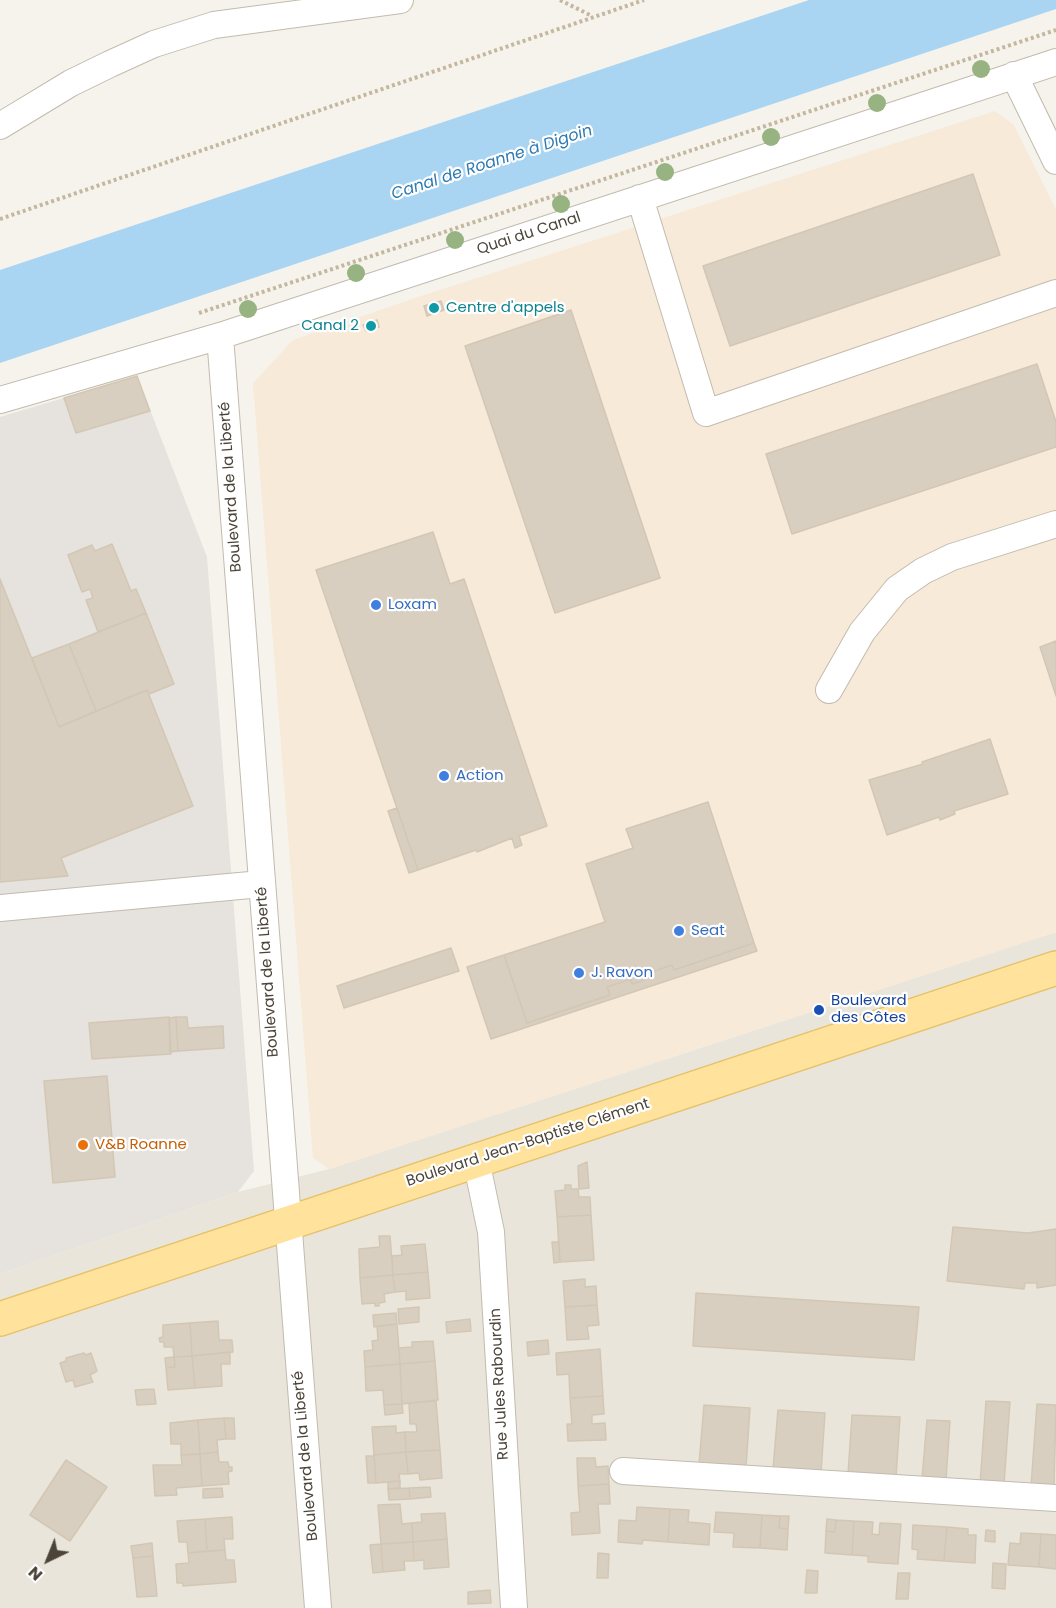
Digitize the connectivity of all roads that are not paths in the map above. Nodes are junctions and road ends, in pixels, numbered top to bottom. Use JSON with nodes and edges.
{"nodes":[{"id":1,"x":400,"y":0,"type":"edge"},
{"id":2,"x":1056,"y":62,"type":"edge"},
{"id":3,"x":1014,"y":75,"type":"junction"},
{"id":4,"x":0,"y":126,"type":"edge"},
{"id":5,"x":1056,"y":161,"type":"edge"},
{"id":6,"x":640,"y":198,"type":"junction"},
{"id":7,"x":1056,"y":294,"type":"edge"},
{"id":8,"x":220,"y":336,"type":"junction"},
{"id":9,"x":0,"y":400,"type":"edge"},
{"id":10,"x":1056,"y":524,"type":"edge"},
{"id":11,"x":829,"y":690,"type":"dead end"},
{"id":12,"x":261,"y":884,"type":"junction"},
{"id":13,"x":0,"y":908,"type":"edge"},
{"id":14,"x":1056,"y":968,"type":"edge"},
{"id":15,"x":476,"y":1160,"type":"junction"},
{"id":16,"x":287,"y":1222,"type":"junction"},
{"id":17,"x":0,"y":1319,"type":"edge"},
{"id":18,"x":623,"y":1471,"type":"dead end"},
{"id":19,"x":1056,"y":1498,"type":"edge"},
{"id":20,"x":318,"y":1608,"type":"edge"},
{"id":21,"x":514,"y":1608,"type":"edge"}],
"edges":[{"from":1,"to":4,"type":"street"},
{"from":2,"to":3,"type":"street","name":"Quai du Canal"},
{"from":3,"to":5,"type":"street"},
{"from":3,"to":6,"type":"street","name":"Quai du Canal"},
{"from":6,"to":7,"type":"street"},
{"from":6,"to":8,"type":"street","name":"Quai du Canal"},
{"from":8,"to":9,"type":"street","name":"Quai du Canal"},
{"from":8,"to":12,"type":"street","name":"Boulevard de la Liberté"},
{"from":10,"to":11,"type":"street"},
{"from":12,"to":13,"type":"street"},
{"from":12,"to":16,"type":"street","name":"Boulevard de la Liberté"},
{"from":14,"to":15,"type":"main road","name":"Boulevard Jean-Baptiste Clément"},
{"from":15,"to":16,"type":"main road","name":"Boulevard Jean-Baptiste Clément"},
{"from":15,"to":21,"type":"street","name":"Rue Jules Rabourdin"},
{"from":16,"to":17,"type":"main road","name":"Boulevard Jean-Baptiste Clément"},
{"from":16,"to":20,"type":"street","name":"Boulevard de la Liberté"},
{"from":18,"to":19,"type":"street"}]}
